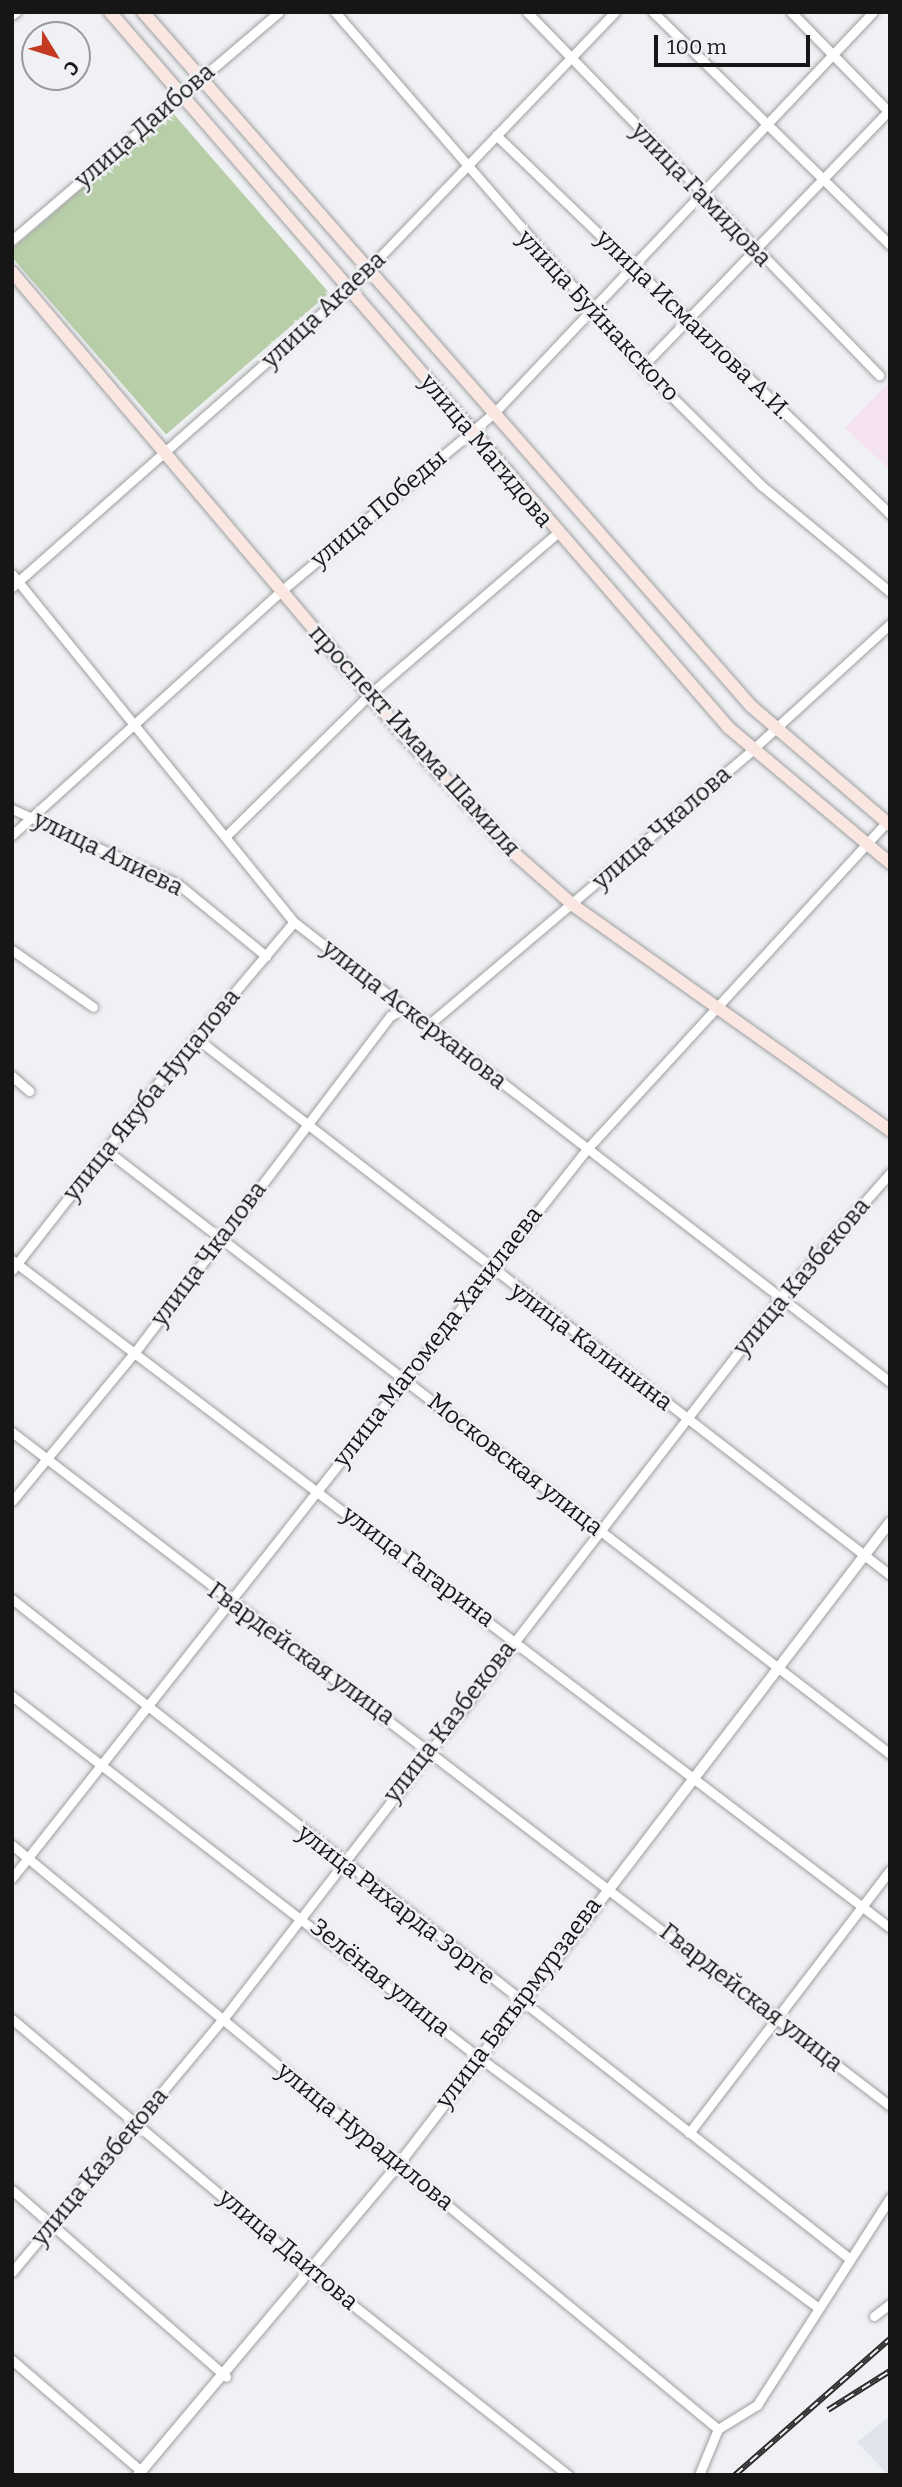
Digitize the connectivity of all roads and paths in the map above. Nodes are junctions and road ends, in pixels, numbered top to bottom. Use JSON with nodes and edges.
{"nodes":[{"id":1,"x":110,"y":12,"type":"edge"},
{"id":2,"x":143,"y":12,"type":"edge"},
{"id":3,"x":279,"y":12,"type":"edge"},
{"id":4,"x":335,"y":12,"type":"edge"},
{"id":5,"x":527,"y":12,"type":"edge"},
{"id":6,"x":615,"y":12,"type":"edge"},
{"id":7,"x":653,"y":12,"type":"edge"},
{"id":8,"x":791,"y":12,"type":"edge"},
{"id":9,"x":873,"y":12,"type":"edge"},
{"id":10,"x":833,"y":55,"type":"junction"},
{"id":11,"x":569,"y":60,"type":"junction"},
{"id":12,"x":200,"y":77,"type":"junction"},
{"id":13,"x":182,"y":94,"type":"junction"},
{"id":14,"x":889,"y":112,"type":"edge"},
{"id":15,"x":767,"y":124,"type":"junction"},
{"id":16,"x":496,"y":135,"type":"junction"},
{"id":17,"x":465,"y":167,"type":"junction"},
{"id":18,"x":822,"y":180,"type":"junction"},
{"id":19,"x":703,"y":197,"type":"junction"},
{"id":20,"x":12,"y":240,"type":"edge"},
{"id":21,"x":890,"y":245,"type":"edge"},
{"id":22,"x":754,"y":251,"type":"junction"},
{"id":23,"x":372,"y":268,"type":"junction"},
{"id":24,"x":635,"y":269,"type":"junction"},
{"id":25,"x":12,"y":272,"type":"edge"},
{"id":26,"x":351,"y":287,"type":"junction"},
{"id":27,"x":596,"y":311,"type":"junction"},
{"id":28,"x":688,"y":320,"type":"junction"},
{"id":29,"x":642,"y":367,"type":"junction"},
{"id":30,"x":879,"y":375,"type":"dead end"},
{"id":31,"x":495,"y":412,"type":"junction"},
{"id":32,"x":470,"y":434,"type":"junction"},
{"id":33,"x":164,"y":454,"type":"junction"},
{"id":34,"x":890,"y":514,"type":"edge"},
{"id":35,"x":556,"y":534,"type":"junction"},
{"id":36,"x":14,"y":580,"type":"edge"},
{"id":37,"x":281,"y":591,"type":"junction"},
{"id":38,"x":890,"y":592,"type":"edge"},
{"id":39,"x":890,"y":624,"type":"edge"},
{"id":40,"x":369,"y":695,"type":"junction"},
{"id":41,"x":140,"y":725,"type":"junction"},
{"id":42,"x":775,"y":729,"type":"junction"},
{"id":43,"x":752,"y":750,"type":"junction"},
{"id":44,"x":12,"y":809,"type":"edge"},
{"id":45,"x":32,"y":816,"type":"junction"},
{"id":46,"x":889,"y":822,"type":"edge"},
{"id":47,"x":12,"y":835,"type":"edge"},
{"id":48,"x":227,"y":835,"type":"junction"},
{"id":49,"x":866,"y":844,"type":"junction"},
{"id":50,"x":890,"y":863,"type":"edge"},
{"id":51,"x":573,"y":905,"type":"junction"},
{"id":52,"x":294,"y":922,"type":"junction"},
{"id":53,"x":12,"y":950,"type":"edge"},
{"id":54,"x":266,"y":956,"type":"junction"},
{"id":55,"x":715,"y":1003,"type":"junction"},
{"id":56,"x":93,"y":1007,"type":"dead end"},
{"id":57,"x":405,"y":1009,"type":"junction"},
{"id":58,"x":427,"y":1026,"type":"junction"},
{"id":59,"x":195,"y":1038,"type":"junction"},
{"id":60,"x":12,"y":1076,"type":"edge"},
{"id":61,"x":29,"y":1091,"type":"dead end"},
{"id":62,"x":307,"y":1126,"type":"junction"},
{"id":63,"x":890,"y":1130,"type":"edge"},
{"id":64,"x":587,"y":1149,"type":"junction"},
{"id":65,"x":106,"y":1150,"type":"junction"},
{"id":66,"x":890,"y":1173,"type":"edge"},
{"id":67,"x":221,"y":1238,"type":"junction"},
{"id":68,"x":14,"y":1265,"type":"edge"},
{"id":69,"x":490,"y":1269,"type":"junction"},
{"id":70,"x":781,"y":1297,"type":"junction"},
{"id":71,"x":135,"y":1352,"type":"junction"},
{"id":72,"x":404,"y":1379,"type":"junction"},
{"id":73,"x":890,"y":1382,"type":"edge"},
{"id":74,"x":685,"y":1419,"type":"junction"},
{"id":75,"x":12,"y":1432,"type":"edge"},
{"id":76,"x":46,"y":1459,"type":"junction"},
{"id":77,"x":316,"y":1490,"type":"junction"},
{"id":78,"x":12,"y":1501,"type":"edge"},
{"id":79,"x":890,"y":1522,"type":"edge"},
{"id":80,"x":598,"y":1529,"type":"junction"},
{"id":81,"x":863,"y":1555,"type":"junction"},
{"id":82,"x":890,"y":1575,"type":"edge"},
{"id":83,"x":12,"y":1599,"type":"edge"},
{"id":84,"x":228,"y":1602,"type":"junction"},
{"id":85,"x":514,"y":1639,"type":"junction"},
{"id":86,"x":777,"y":1667,"type":"junction"},
{"id":87,"x":12,"y":1696,"type":"edge"},
{"id":88,"x":146,"y":1706,"type":"junction"},
{"id":89,"x":430,"y":1748,"type":"junction"},
{"id":90,"x":890,"y":1754,"type":"edge"},
{"id":91,"x":100,"y":1766,"type":"junction"},
{"id":92,"x":694,"y":1775,"type":"junction"},
{"id":93,"x":12,"y":1845,"type":"edge"},
{"id":94,"x":28,"y":1858,"type":"junction"},
{"id":95,"x":341,"y":1863,"type":"junction"},
{"id":96,"x":890,"y":1870,"type":"edge"},
{"id":97,"x":12,"y":1878,"type":"edge"},
{"id":98,"x":609,"y":1885,"type":"junction"},
{"id":99,"x":862,"y":1906,"type":"junction"},
{"id":100,"x":300,"y":1914,"type":"junction"},
{"id":101,"x":890,"y":1928,"type":"edge"},
{"id":102,"x":518,"y":2000,"type":"junction"},
{"id":103,"x":224,"y":2018,"type":"junction"},
{"id":104,"x":12,"y":2019,"type":"edge"},
{"id":105,"x":776,"y":2020,"type":"junction"},
{"id":106,"x":477,"y":2056,"type":"junction"},
{"id":107,"x":890,"y":2106,"type":"edge"},
{"id":108,"x":136,"y":2123,"type":"junction"},
{"id":109,"x":689,"y":2133,"type":"junction"},
{"id":110,"x":399,"y":2164,"type":"junction"},
{"id":111,"x":12,"y":2190,"type":"edge"},
{"id":112,"x":890,"y":2198,"type":"edge"},
{"id":113,"x":52,"y":2227,"type":"junction"},
{"id":114,"x":850,"y":2259,"type":"junction"},
{"id":115,"x":12,"y":2272,"type":"edge"},
{"id":116,"x":311,"y":2272,"type":"junction"},
{"id":117,"x":890,"y":2304,"type":"edge"},
{"id":118,"x":818,"y":2307,"type":"junction"},
{"id":119,"x":874,"y":2315,"type":"dead end"},
{"id":120,"x":12,"y":2360,"type":"edge"},
{"id":121,"x":226,"y":2377,"type":"junction"},
{"id":122,"x":718,"y":2429,"type":"junction"},
{"id":123,"x":139,"y":2473,"type":"edge"},
{"id":124,"x":568,"y":2475,"type":"edge"},
{"id":125,"x":699,"y":2475,"type":"edge"}],
"edges":[{"from":1,"to":13,"type":"main road","name":"улица Магидова"},
{"from":2,"to":12,"type":"main road","name":"улица Магидова"},
{"from":3,"to":12,"type":"street","name":"улица Даибова"},
{"from":4,"to":17,"type":"street","name":"улица Буйнакского"},
{"from":5,"to":11,"type":"street","name":"улица Гамидова"},
{"from":6,"to":11,"type":"street","name":"улица Акаева"},
{"from":7,"to":15,"type":"street"},
{"from":8,"to":10,"type":"street"},
{"from":9,"to":10,"type":"street","name":"улица Победы"},
{"from":10,"to":14,"type":"street"},
{"from":10,"to":15,"type":"street","name":"улица Победы"},
{"from":11,"to":16,"type":"street","name":"улица Акаева"},
{"from":11,"to":19,"type":"street","name":"улица Гамидова"},
{"from":12,"to":13,"type":"street","name":"улица Даибова"},
{"from":12,"to":23,"type":"main road","name":"улица Магидова"},
{"from":13,"to":20,"type":"street","name":"улица Даибова"},
{"from":13,"to":26,"type":"main road","name":"улица Магидова"},
{"from":14,"to":18,"type":"street"},
{"from":15,"to":18,"type":"street"},
{"from":15,"to":19,"type":"street","name":"улица Победы"},
{"from":16,"to":17,"type":"street","name":"улица Акаева"},
{"from":16,"to":24,"type":"street","name":"улица Исмаилова А.И."},
{"from":17,"to":23,"type":"street","name":"улица Акаева"},
{"from":17,"to":27,"type":"street","name":"улица Буйнакского"},
{"from":18,"to":21,"type":"street"},
{"from":18,"to":22,"type":"street"},
{"from":19,"to":22,"type":"street","name":"улица Гамидова"},
{"from":19,"to":24,"type":"street","name":"улица Победы"},
{"from":22,"to":28,"type":"street"},
{"from":22,"to":30,"type":"street","name":"улица Гамидова"},
{"from":23,"to":26,"type":"street","name":"улица Акаева"},
{"from":23,"to":31,"type":"main road","name":"улица Магидова"},
{"from":24,"to":27,"type":"street","name":"улица Победы"},
{"from":24,"to":28,"type":"street","name":"улица Исмаилова А.И."},
{"from":25,"to":33,"type":"main road","name":"проспект Имама Шамиля"},
{"from":26,"to":32,"type":"main road","name":"улица Магидова"},
{"from":26,"to":33,"type":"street","name":"улица Акаева"},
{"from":27,"to":29,"type":"street","name":"улица Буйнакского"},
{"from":27,"to":31,"type":"street","name":"улица Победы"},
{"from":28,"to":29,"type":"street"},
{"from":28,"to":34,"type":"street","name":"улица Исмаилова А.И."},
{"from":29,"to":38,"type":"street","name":"улица Буйнакского"},
{"from":31,"to":32,"type":"street","name":"улица Победы"},
{"from":31,"to":42,"type":"main road","name":"улица Магидова"},
{"from":32,"to":35,"type":"main road","name":"улица Магидова"},
{"from":32,"to":37,"type":"street","name":"улица Победы"},
{"from":33,"to":36,"type":"street","name":"улица Акаева"},
{"from":33,"to":37,"type":"main road","name":"проспект Имама Шамиля"},
{"from":35,"to":40,"type":"street"},
{"from":35,"to":43,"type":"main road","name":"улица Магидова"},
{"from":36,"to":41,"type":"street","name":"улица Аскерханова"},
{"from":37,"to":40,"type":"main road","name":"проспект Имама Шамиля"},
{"from":37,"to":41,"type":"street","name":"улица Победы"},
{"from":39,"to":42,"type":"street","name":"улица Чкалова"},
{"from":40,"to":48,"type":"street"},
{"from":40,"to":51,"type":"main road","name":"проспект Имама Шамиля"},
{"from":41,"to":45,"type":"street","name":"улица Победы"},
{"from":41,"to":48,"type":"street","name":"улица Аскерханова"},
{"from":42,"to":43,"type":"street","name":"улица Чкалова"},
{"from":42,"to":46,"type":"main road","name":"улица Магидова"},
{"from":43,"to":49,"type":"main road","name":"улица Магидова"},
{"from":43,"to":51,"type":"street","name":"улица Чкалова"},
{"from":44,"to":45,"type":"street","name":"улица Алиева"},
{"from":45,"to":47,"type":"street","name":"улица Победы"},
{"from":45,"to":54,"type":"street","name":"улица Алиева"},
{"from":46,"to":49,"type":"street","name":"улица Магомеда Хачилаева"},
{"from":48,"to":52,"type":"street","name":"улица Аскерханова"},
{"from":49,"to":50,"type":"main road","name":"улица Магидова"},
{"from":49,"to":55,"type":"street","name":"улица Магомеда Хачилаева"},
{"from":51,"to":55,"type":"main road","name":"проспект Имама Шамиля"},
{"from":51,"to":58,"type":"street","name":"улица Чкалова"},
{"from":52,"to":54,"type":"street","name":"улица Якуба Нуцалова"},
{"from":52,"to":57,"type":"street","name":"улица Аскерханова"},
{"from":53,"to":56,"type":"street"},
{"from":54,"to":59,"type":"street","name":"улица Якуба Нуцалова"},
{"from":55,"to":63,"type":"main road","name":"проспект Имама Шамиля"},
{"from":55,"to":64,"type":"street","name":"улица Магомеда Хачилаева"},
{"from":57,"to":58,"type":"street","name":"улица Аскерханова"},
{"from":57,"to":62,"type":"street","name":"улица Чкалова"},
{"from":58,"to":64,"type":"street","name":"улица Аскерханова"},
{"from":59,"to":62,"type":"street","name":"улица Калинина"},
{"from":59,"to":65,"type":"street","name":"улица Якуба Нуцалова"},
{"from":60,"to":61,"type":"street"},
{"from":62,"to":67,"type":"street","name":"улица Чкалова"},
{"from":62,"to":69,"type":"street","name":"улица Калинина"},
{"from":64,"to":69,"type":"street","name":"улица Магомеда Хачилаева"},
{"from":64,"to":70,"type":"street","name":"улица Аскерханова"},
{"from":65,"to":67,"type":"street","name":"Московская улица"},
{"from":65,"to":68,"type":"street","name":"улица Якуба Нуцалова"},
{"from":66,"to":70,"type":"street","name":"улица Казбекова"},
{"from":67,"to":71,"type":"street","name":"улица Чкалова"},
{"from":67,"to":72,"type":"street","name":"Московская улица"},
{"from":68,"to":71,"type":"street","name":"улица Гагарина"},
{"from":69,"to":72,"type":"street","name":"улица Магомеда Хачилаева"},
{"from":69,"to":74,"type":"street","name":"улица Калинина"},
{"from":70,"to":73,"type":"street","name":"улица Аскерханова"},
{"from":70,"to":74,"type":"street","name":"улица Казбекова"},
{"from":71,"to":76,"type":"street","name":"улица Чкалова"},
{"from":71,"to":77,"type":"street","name":"улица Гагарина"},
{"from":72,"to":77,"type":"street","name":"улица Магомеда Хачилаева"},
{"from":72,"to":80,"type":"street","name":"Московская улица"},
{"from":74,"to":80,"type":"street","name":"улица Казбекова"},
{"from":74,"to":81,"type":"street","name":"улица Калинина"},
{"from":75,"to":76,"type":"street","name":"Гвардейская улица"},
{"from":76,"to":78,"type":"street","name":"улица Чкалова"},
{"from":76,"to":84,"type":"street","name":"Гвардейская улица"},
{"from":77,"to":84,"type":"street","name":"улица Магомеда Хачилаева"},
{"from":77,"to":85,"type":"street","name":"улица Гагарина"},
{"from":79,"to":81,"type":"street","name":"улица Батырмурзаева"},
{"from":80,"to":85,"type":"street","name":"улица Казбекова"},
{"from":80,"to":86,"type":"street","name":"Московская улица"},
{"from":81,"to":82,"type":"street","name":"улица Калинина"},
{"from":81,"to":86,"type":"street","name":"улица Батырмурзаева"},
{"from":83,"to":88,"type":"street","name":"улица Рихарда Зорге"},
{"from":84,"to":88,"type":"street","name":"улица Магомеда Хачилаева"},
{"from":84,"to":89,"type":"street","name":"Гвардейская улица"},
{"from":85,"to":89,"type":"street","name":"улица Казбекова"},
{"from":85,"to":92,"type":"street","name":"улица Гагарина"},
{"from":86,"to":90,"type":"street","name":"Московская улица"},
{"from":86,"to":92,"type":"street","name":"улица Батырмурзаева"},
{"from":87,"to":91,"type":"street","name":"Зелёная улица"},
{"from":88,"to":91,"type":"street","name":"улица Магомеда Хачилаева"},
{"from":88,"to":95,"type":"street","name":"улица Рихарда Зорге"},
{"from":89,"to":95,"type":"street","name":"улица Казбекова"},
{"from":89,"to":98,"type":"street","name":"Гвардейская улица"},
{"from":91,"to":94,"type":"street","name":"улица Магомеда Хачилаева"},
{"from":91,"to":100,"type":"street","name":"Зелёная улица"},
{"from":92,"to":98,"type":"street","name":"улица Батырмурзаева"},
{"from":92,"to":99,"type":"street","name":"улица Гагарина"},
{"from":93,"to":94,"type":"street","name":"улица Нурадилова"},
{"from":94,"to":97,"type":"street","name":"улица Магомеда Хачилаева"},
{"from":94,"to":103,"type":"street","name":"улица Нурадилова"},
{"from":95,"to":100,"type":"street","name":"улица Казбекова"},
{"from":95,"to":102,"type":"street","name":"улица Рихарда Зорге"},
{"from":96,"to":99,"type":"street"},
{"from":98,"to":102,"type":"street","name":"улица Батырмурзаева"},
{"from":98,"to":105,"type":"street","name":"Гвардейская улица"},
{"from":99,"to":101,"type":"street","name":"улица Гагарина"},
{"from":99,"to":105,"type":"street"},
{"from":100,"to":103,"type":"street","name":"улица Казбекова"},
{"from":100,"to":106,"type":"street","name":"Зелёная улица"},
{"from":102,"to":106,"type":"street","name":"улица Батырмурзаева"},
{"from":102,"to":109,"type":"street","name":"улица Рихарда Зорге"},
{"from":103,"to":108,"type":"street","name":"улица Казбекова"},
{"from":103,"to":110,"type":"street","name":"улица Нурадилова"},
{"from":104,"to":108,"type":"street","name":"улица Даитова"},
{"from":105,"to":107,"type":"street","name":"Гвардейская улица"},
{"from":105,"to":109,"type":"street"},
{"from":106,"to":110,"type":"street","name":"улица Батырмурзаева"},
{"from":106,"to":118,"type":"street","name":"Зелёная улица"},
{"from":108,"to":113,"type":"street","name":"улица Казбекова"},
{"from":108,"to":116,"type":"street","name":"улица Даитова"},
{"from":109,"to":114,"type":"street","name":"улица Рихарда Зорге"},
{"from":110,"to":116,"type":"street","name":"улица Батырмурзаева"},
{"from":110,"to":122,"type":"street","name":"улица Нурадилова"},
{"from":111,"to":113,"type":"street"},
{"from":112,"to":114,"type":"street"},
{"from":113,"to":115,"type":"street","name":"улица Казбекова"},
{"from":113,"to":121,"type":"street"},
{"from":114,"to":118,"type":"street"},
{"from":116,"to":121,"type":"street","name":"улица Батырмурзаева"},
{"from":116,"to":124,"type":"street","name":"улица Даитова"},
{"from":117,"to":119,"type":"street"},
{"from":118,"to":122,"type":"street"},
{"from":120,"to":123,"type":"street"},
{"from":121,"to":123,"type":"street","name":"улица Батырмурзаева"},
{"from":122,"to":125,"type":"street"}]}
